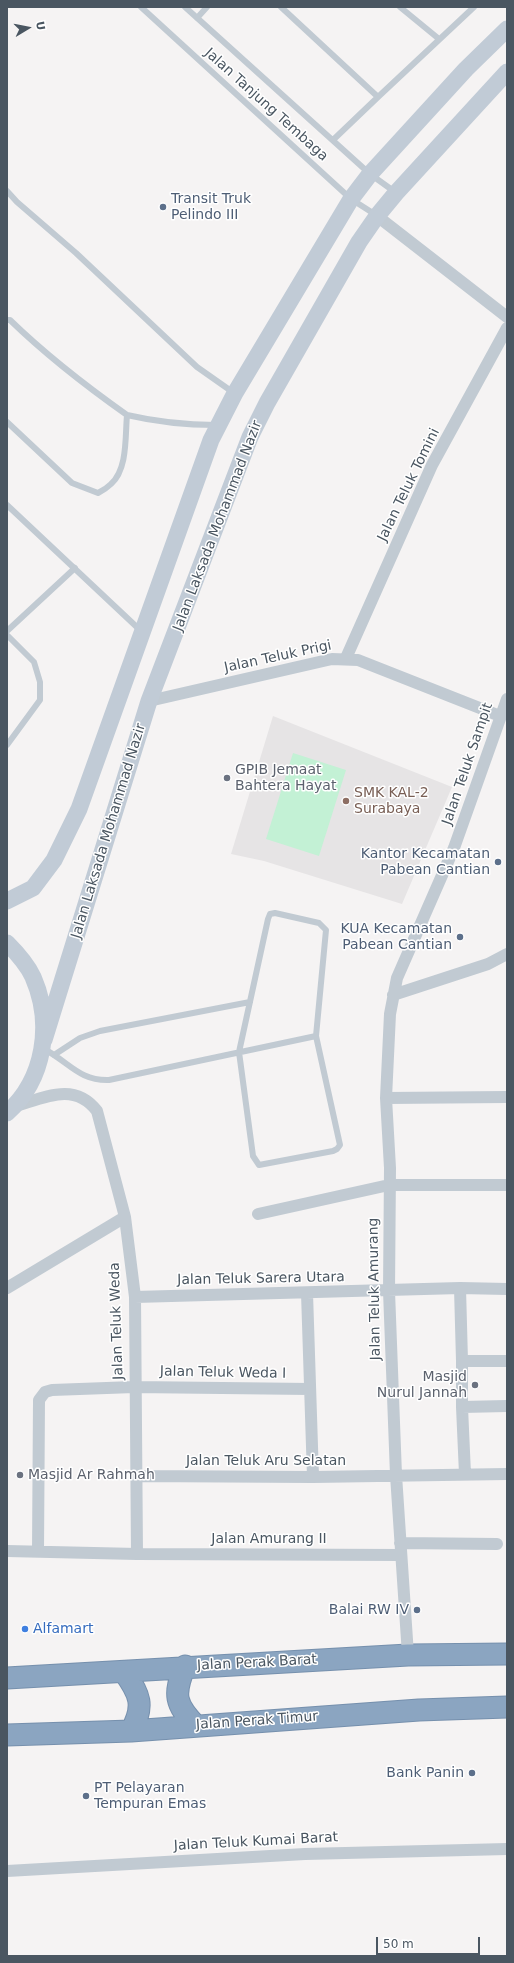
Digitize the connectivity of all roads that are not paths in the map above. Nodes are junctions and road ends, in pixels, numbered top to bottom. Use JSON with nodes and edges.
{"nodes":[{"id":1,"x":141,"y":7,"type":"edge"},
{"id":2,"x":185,"y":7,"type":"edge"},
{"id":3,"x":207,"y":7,"type":"edge"},
{"id":4,"x":281,"y":7,"type":"edge"},
{"id":5,"x":400,"y":7,"type":"edge"},
{"id":6,"x":474,"y":7,"type":"edge"},
{"id":7,"x":197,"y":18,"type":"junction"},
{"id":8,"x":507,"y":29,"type":"edge"},
{"id":9,"x":439,"y":39,"type":"junction"},
{"id":10,"x":507,"y":72,"type":"edge"},
{"id":11,"x":378,"y":97,"type":"junction"},
{"id":12,"x":333,"y":140,"type":"junction"},
{"id":13,"x":370,"y":174,"type":"junction"},
{"id":14,"x":7,"y":191,"type":"edge"},
{"id":15,"x":396,"y":193,"type":"junction"},
{"id":16,"x":351,"y":199,"type":"junction"},
{"id":17,"x":377,"y":216,"type":"junction"},
{"id":18,"x":507,"y":317,"type":"edge"},
{"id":19,"x":7,"y":320,"type":"edge"},
{"id":20,"x":507,"y":328,"type":"edge"},
{"id":21,"x":234,"y":393,"type":"junction"},
{"id":22,"x":127,"y":415,"type":"junction"},
{"id":23,"x":7,"y":422,"type":"edge"},
{"id":24,"x":219,"y":425,"type":"junction"},
{"id":25,"x":7,"y":505,"type":"edge"},
{"id":26,"x":75,"y":568,"type":"junction"},
{"id":27,"x":7,"y":631,"type":"edge"},
{"id":28,"x":142,"y":631,"type":"junction"},
{"id":29,"x":7,"y":635,"type":"edge"},
{"id":30,"x":346,"y":658,"type":"junction"},
{"id":31,"x":507,"y":699,"type":"edge"},
{"id":32,"x":149,"y":701,"type":"junction"},
{"id":33,"x":500,"y":716,"type":"junction"},
{"id":34,"x":7,"y":745,"type":"edge"},
{"id":35,"x":7,"y":901,"type":"edge"},
{"id":36,"x":7,"y":942,"type":"edge"},
{"id":37,"x":507,"y":954,"type":"edge"},
{"id":38,"x":393,"y":995,"type":"junction"},
{"id":39,"x":250,"y":1002,"type":"junction"},
{"id":40,"x":316,"y":1036,"type":"junction"},
{"id":41,"x":47,"y":1048,"type":"junction"},
{"id":42,"x":240,"y":1052,"type":"junction"},
{"id":43,"x":507,"y":1097,"type":"edge"},
{"id":44,"x":386,"y":1098,"type":"junction"},
{"id":45,"x":10,"y":1110,"type":"edge"},
{"id":46,"x":389,"y":1185,"type":"junction"},
{"id":47,"x":507,"y":1185,"type":"edge"},
{"id":48,"x":258,"y":1214,"type":"dead end"},
{"id":49,"x":125,"y":1217,"type":"junction"},
{"id":50,"x":7,"y":1288,"type":"edge"},
{"id":51,"x":460,"y":1288,"type":"junction"},
{"id":52,"x":507,"y":1289,"type":"edge"},
{"id":53,"x":389,"y":1291,"type":"junction"},
{"id":54,"x":307,"y":1293,"type":"junction"},
{"id":55,"x":135,"y":1297,"type":"junction"},
{"id":56,"x":462,"y":1360,"type":"junction"},
{"id":57,"x":507,"y":1361,"type":"edge"},
{"id":58,"x":134,"y":1387,"type":"junction"},
{"id":59,"x":310,"y":1389,"type":"junction"},
{"id":60,"x":507,"y":1406,"type":"edge"},
{"id":61,"x":462,"y":1407,"type":"junction"},
{"id":62,"x":465,"y":1474,"type":"junction"},
{"id":63,"x":507,"y":1474,"type":"edge"},
{"id":64,"x":396,"y":1475,"type":"junction"},
{"id":65,"x":136,"y":1476,"type":"junction"},
{"id":66,"x":313,"y":1477,"type":"junction"},
{"id":67,"x":400,"y":1542,"type":"junction"},
{"id":68,"x":497,"y":1544,"type":"dead end"},
{"id":69,"x":7,"y":1551,"type":"edge"},
{"id":70,"x":38,"y":1552,"type":"junction"},
{"id":71,"x":137,"y":1554,"type":"junction"},
{"id":72,"x":401,"y":1556,"type":"junction"},
{"id":73,"x":507,"y":1654,"type":"edge"},
{"id":74,"x":408,"y":1655,"type":"junction"},
{"id":75,"x":185,"y":1666,"type":"junction"},
{"id":76,"x":124,"y":1672,"type":"junction"},
{"id":77,"x":7,"y":1678,"type":"edge"},
{"id":78,"x":507,"y":1707,"type":"edge"},
{"id":79,"x":196,"y":1726,"type":"junction"},
{"id":80,"x":131,"y":1731,"type":"junction"},
{"id":81,"x":7,"y":1735,"type":"edge"},
{"id":82,"x":507,"y":1849,"type":"edge"},
{"id":83,"x":7,"y":1871,"type":"edge"}],
"edges":[{"from":1,"to":16,"type":"lane","name":"Jalan Tanjung Tembaga"},
{"from":2,"to":7,"type":"lane","name":"Jalan Tanjung Tembaga"},
{"from":3,"to":7,"type":"lane"},
{"from":4,"to":11,"type":"lane"},
{"from":5,"to":9,"type":"lane"},
{"from":6,"to":9,"type":"lane"},
{"from":7,"to":12,"type":"lane","name":"Jalan Tanjung Tembaga"},
{"from":8,"to":13,"type":"street"},
{"from":9,"to":11,"type":"lane"},
{"from":10,"to":15,"type":"street","name":"Jalan Laksada Mohammad Nazir"},
{"from":11,"to":12,"type":"lane"},
{"from":12,"to":13,"type":"lane","name":"Jalan Tanjung Tembaga"},
{"from":13,"to":15,"type":"lane","name":"Jalan Tanjung Tembaga"},
{"from":13,"to":16,"type":"street"},
{"from":14,"to":21,"type":"lane"},
{"from":15,"to":17,"type":"street","name":"Jalan Laksada Mohammad Nazir"},
{"from":16,"to":17,"type":"lane","name":"Jalan Tanjung Tembaga"},
{"from":16,"to":21,"type":"street"},
{"from":17,"to":18,"type":"street"},
{"from":17,"to":32,"type":"street","name":"Jalan Laksada Mohammad Nazir"},
{"from":19,"to":22,"type":"lane"},
{"from":20,"to":30,"type":"street","name":"Jalan Teluk Tomini"},
{"from":21,"to":24,"type":"street"},
{"from":22,"to":23,"type":"lane"},
{"from":22,"to":24,"type":"lane"},
{"from":24,"to":28,"type":"street"},
{"from":25,"to":26,"type":"lane"},
{"from":26,"to":27,"type":"lane"},
{"from":26,"to":28,"type":"lane"},
{"from":28,"to":35,"type":"street"},
{"from":29,"to":34,"type":"lane"},
{"from":30,"to":32,"type":"street","name":"Jalan Teluk Prigi"},
{"from":30,"to":33,"type":"street","name":"Jalan Teluk Prigi"},
{"from":31,"to":33,"type":"street","name":"Jalan Teluk Sampit"},
{"from":32,"to":41,"type":"street","name":"Jalan Laksada Mohammad Nazir"},
{"from":33,"to":38,"type":"street","name":"Jalan Teluk Sampit"},
{"from":36,"to":41,"type":"street"},
{"from":37,"to":38,"type":"street"},
{"from":38,"to":44,"type":"street","name":"Jalan Teluk Amurang"},
{"from":39,"to":40,"type":"lane"},
{"from":39,"to":41,"type":"lane"},
{"from":39,"to":42,"type":"lane"},
{"from":40,"to":42,"type":"lane"},
{"from":40,"to":42,"type":"lane"},
{"from":41,"to":42,"type":"lane"},
{"from":41,"to":45,"type":"street"},
{"from":43,"to":44,"type":"street"},
{"from":44,"to":46,"type":"street","name":"Jalan Teluk Amurang"},
{"from":45,"to":49,"type":"street","name":"Jalan Teluk Weda"},
{"from":46,"to":47,"type":"street"},
{"from":46,"to":48,"type":"street"},
{"from":46,"to":53,"type":"street","name":"Jalan Teluk Amurang"},
{"from":49,"to":50,"type":"street"},
{"from":49,"to":55,"type":"street","name":"Jalan Teluk Weda"},
{"from":51,"to":52,"type":"street","name":"Jalan Teluk Sarera Utara"},
{"from":51,"to":53,"type":"street","name":"Jalan Teluk Sarera Utara"},
{"from":51,"to":56,"type":"street"},
{"from":53,"to":54,"type":"street","name":"Jalan Teluk Sarera Utara"},
{"from":53,"to":64,"type":"street","name":"Jalan Teluk Amurang"},
{"from":54,"to":55,"type":"street","name":"Jalan Teluk Sarera Utara"},
{"from":54,"to":59,"type":"street"},
{"from":55,"to":58,"type":"street","name":"Jalan Teluk Weda"},
{"from":56,"to":57,"type":"street"},
{"from":56,"to":61,"type":"street"},
{"from":58,"to":59,"type":"street","name":"Jalan Teluk Weda I"},
{"from":58,"to":65,"type":"street","name":"Jalan Teluk Weda"},
{"from":58,"to":70,"type":"street","name":"Jalan Teluk Weda I"},
{"from":59,"to":66,"type":"street"},
{"from":60,"to":61,"type":"street"},
{"from":61,"to":62,"type":"street"},
{"from":62,"to":63,"type":"street","name":"Jalan Teluk Aru Selatan"},
{"from":62,"to":64,"type":"street","name":"Jalan Teluk Aru Selatan"},
{"from":64,"to":66,"type":"street","name":"Jalan Teluk Aru Selatan"},
{"from":64,"to":67,"type":"street","name":"Jalan Teluk Amurang"},
{"from":65,"to":66,"type":"street","name":"Jalan Teluk Aru Selatan"},
{"from":65,"to":71,"type":"street","name":"Jalan Teluk Weda"},
{"from":67,"to":68,"type":"street"},
{"from":67,"to":72,"type":"street","name":"Jalan Teluk Amurang"},
{"from":69,"to":70,"type":"street","name":"Jalan Amurang II"},
{"from":70,"to":71,"type":"street","name":"Jalan Amurang II"},
{"from":71,"to":72,"type":"street","name":"Jalan Amurang II"},
{"from":72,"to":74,"type":"street","name":"Jalan Teluk Amurang"},
{"from":73,"to":74,"type":"highway","name":"Jalan Perak Barat"},
{"from":74,"to":75,"type":"highway","name":"Jalan Perak Barat"},
{"from":75,"to":76,"type":"highway","name":"Jalan Perak Barat"},
{"from":75,"to":79,"type":"highway"},
{"from":76,"to":77,"type":"highway","name":"Jalan Perak Barat"},
{"from":76,"to":80,"type":"highway"},
{"from":78,"to":79,"type":"highway","name":"Jalan Perak Timur"},
{"from":79,"to":80,"type":"highway","name":"Jalan Perak Timur"},
{"from":80,"to":81,"type":"highway","name":"Jalan Perak Timur"},
{"from":82,"to":83,"type":"street","name":"Jalan Teluk Kumai Barat"}]}
